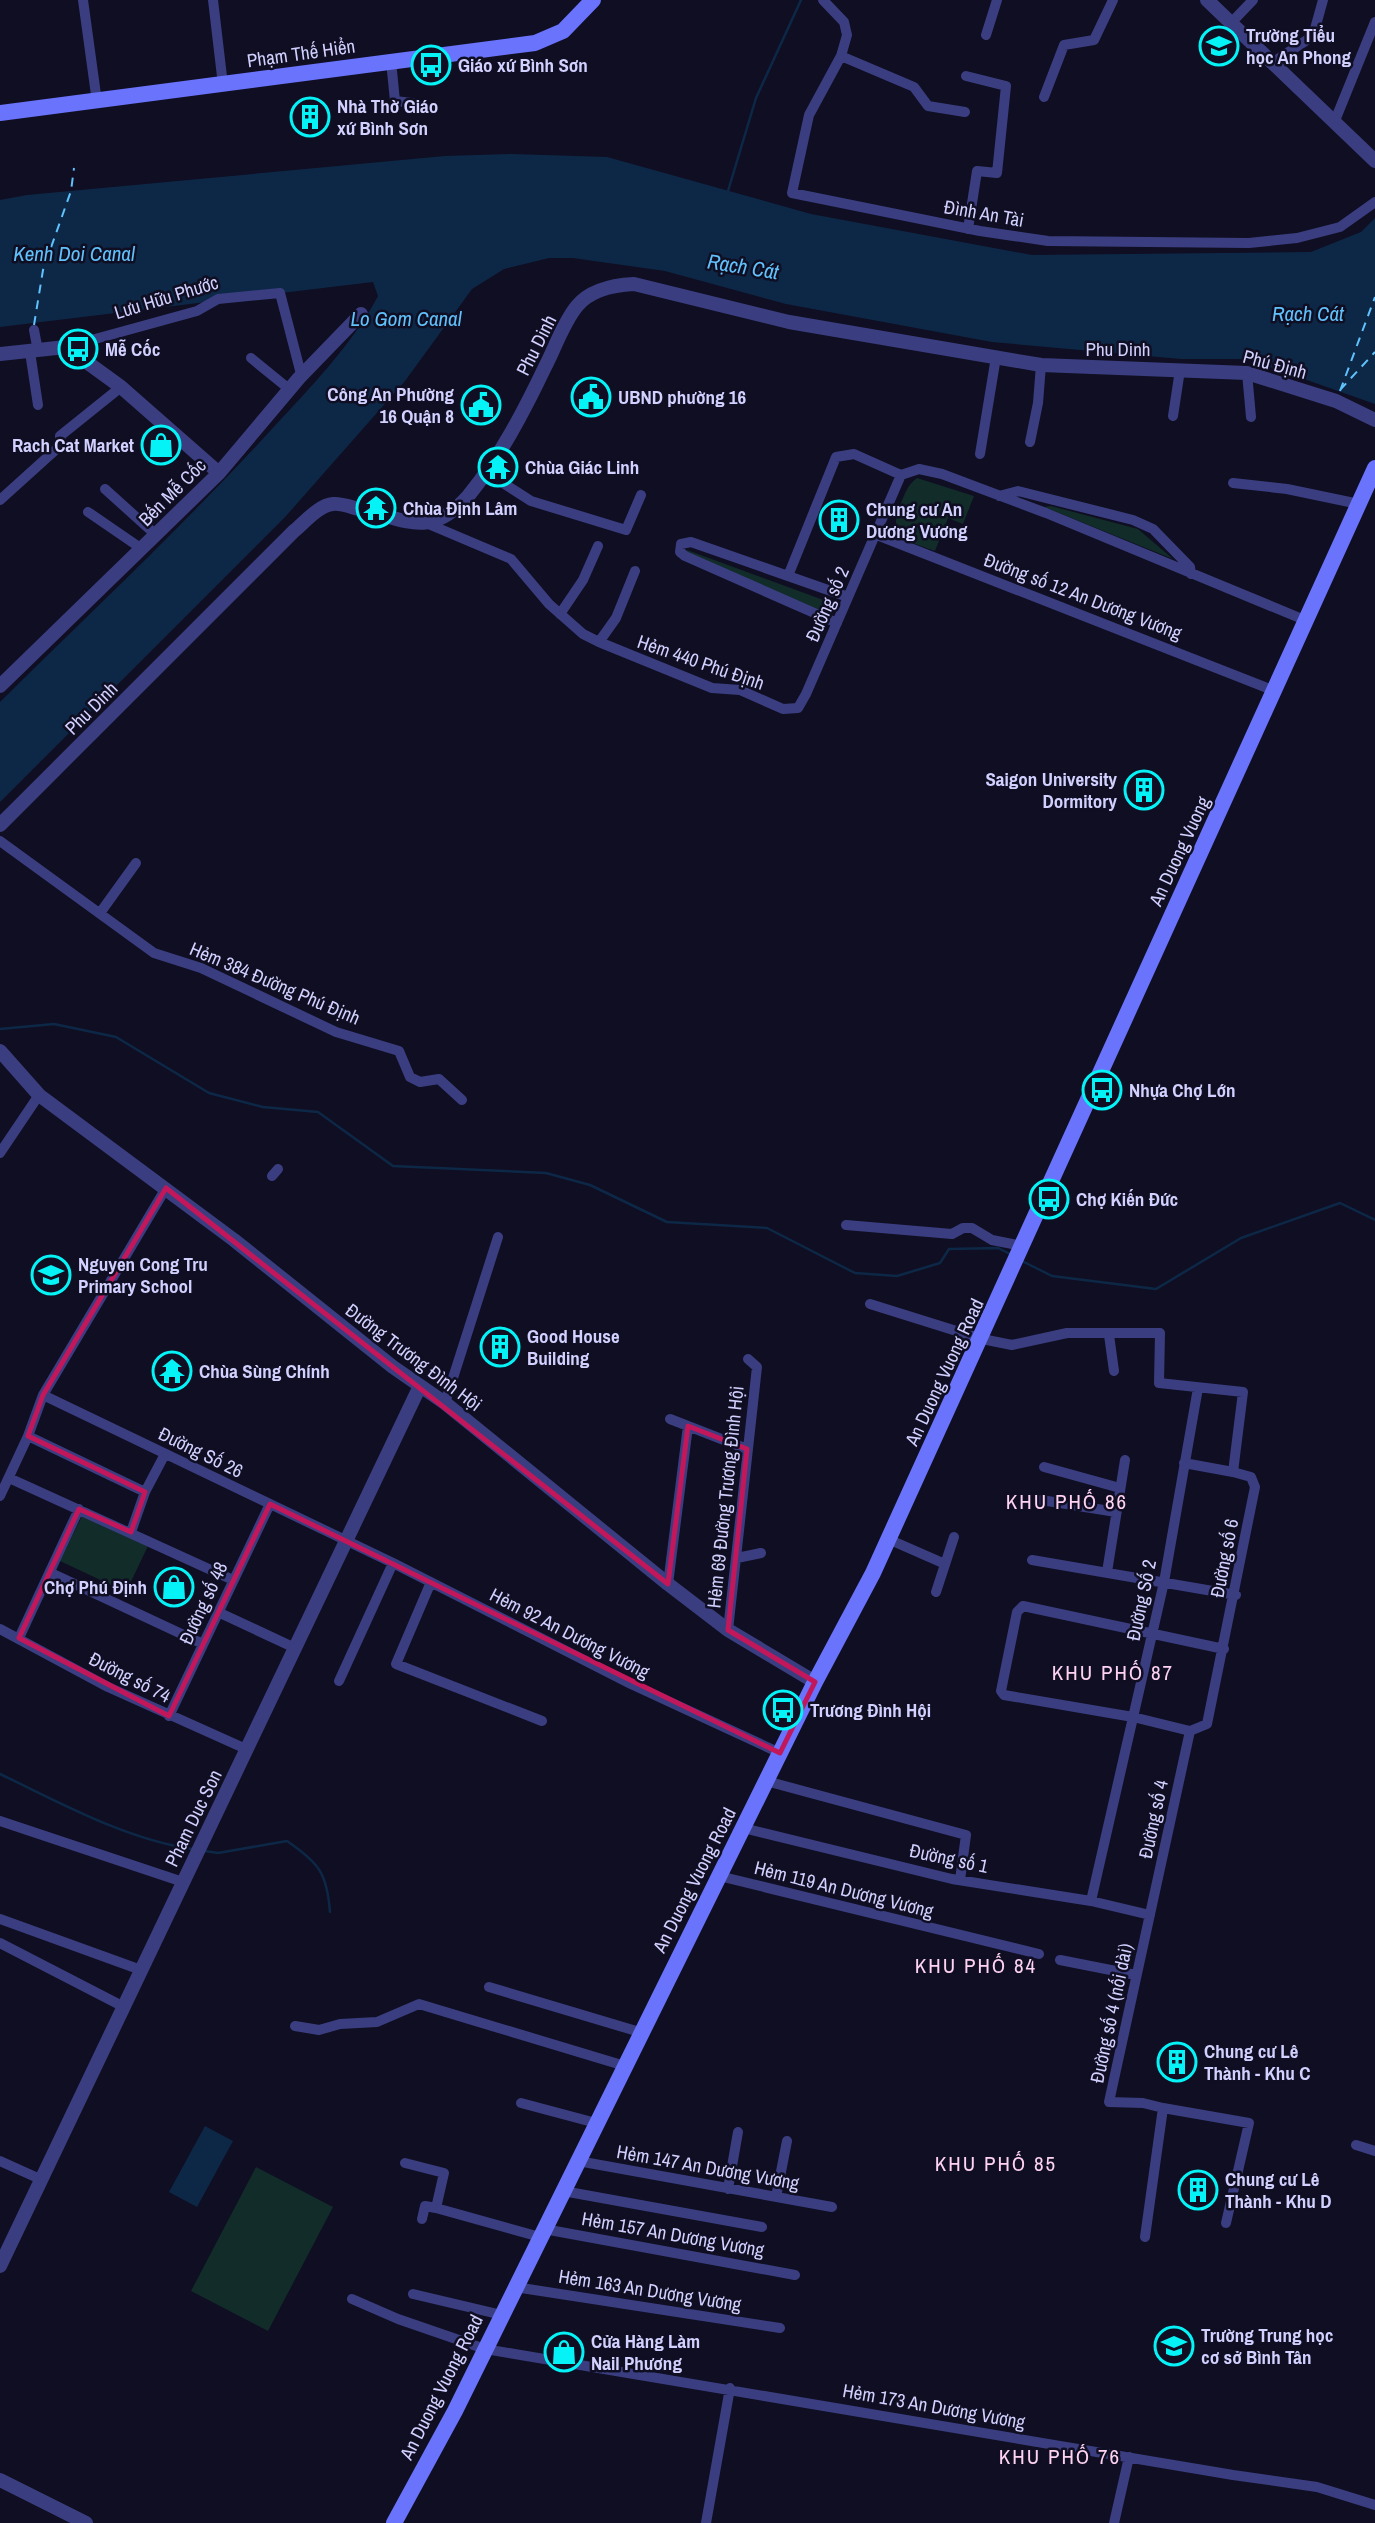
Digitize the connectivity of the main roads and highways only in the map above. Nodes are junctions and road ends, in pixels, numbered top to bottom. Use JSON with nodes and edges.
{"nodes":[{"id":1,"x":592,"y":0,"type":"edge"},
{"id":2,"x":0,"y":113,"type":"edge"},
{"id":3,"x":1375,"y":468,"type":"edge"},
{"id":4,"x":1022,"y":1249,"type":"joint"},
{"id":5,"x":394,"y":2523,"type":"edge"}],
"edges":[{"from":1,"to":2,"type":"main road","name":"Phạm Thế Hiển"},
{"from":3,"to":4,"type":"main road","name":"An Duong Vuong"},
{"from":4,"to":5,"type":"main road","name":"An Duong Vuong Road"}]}
